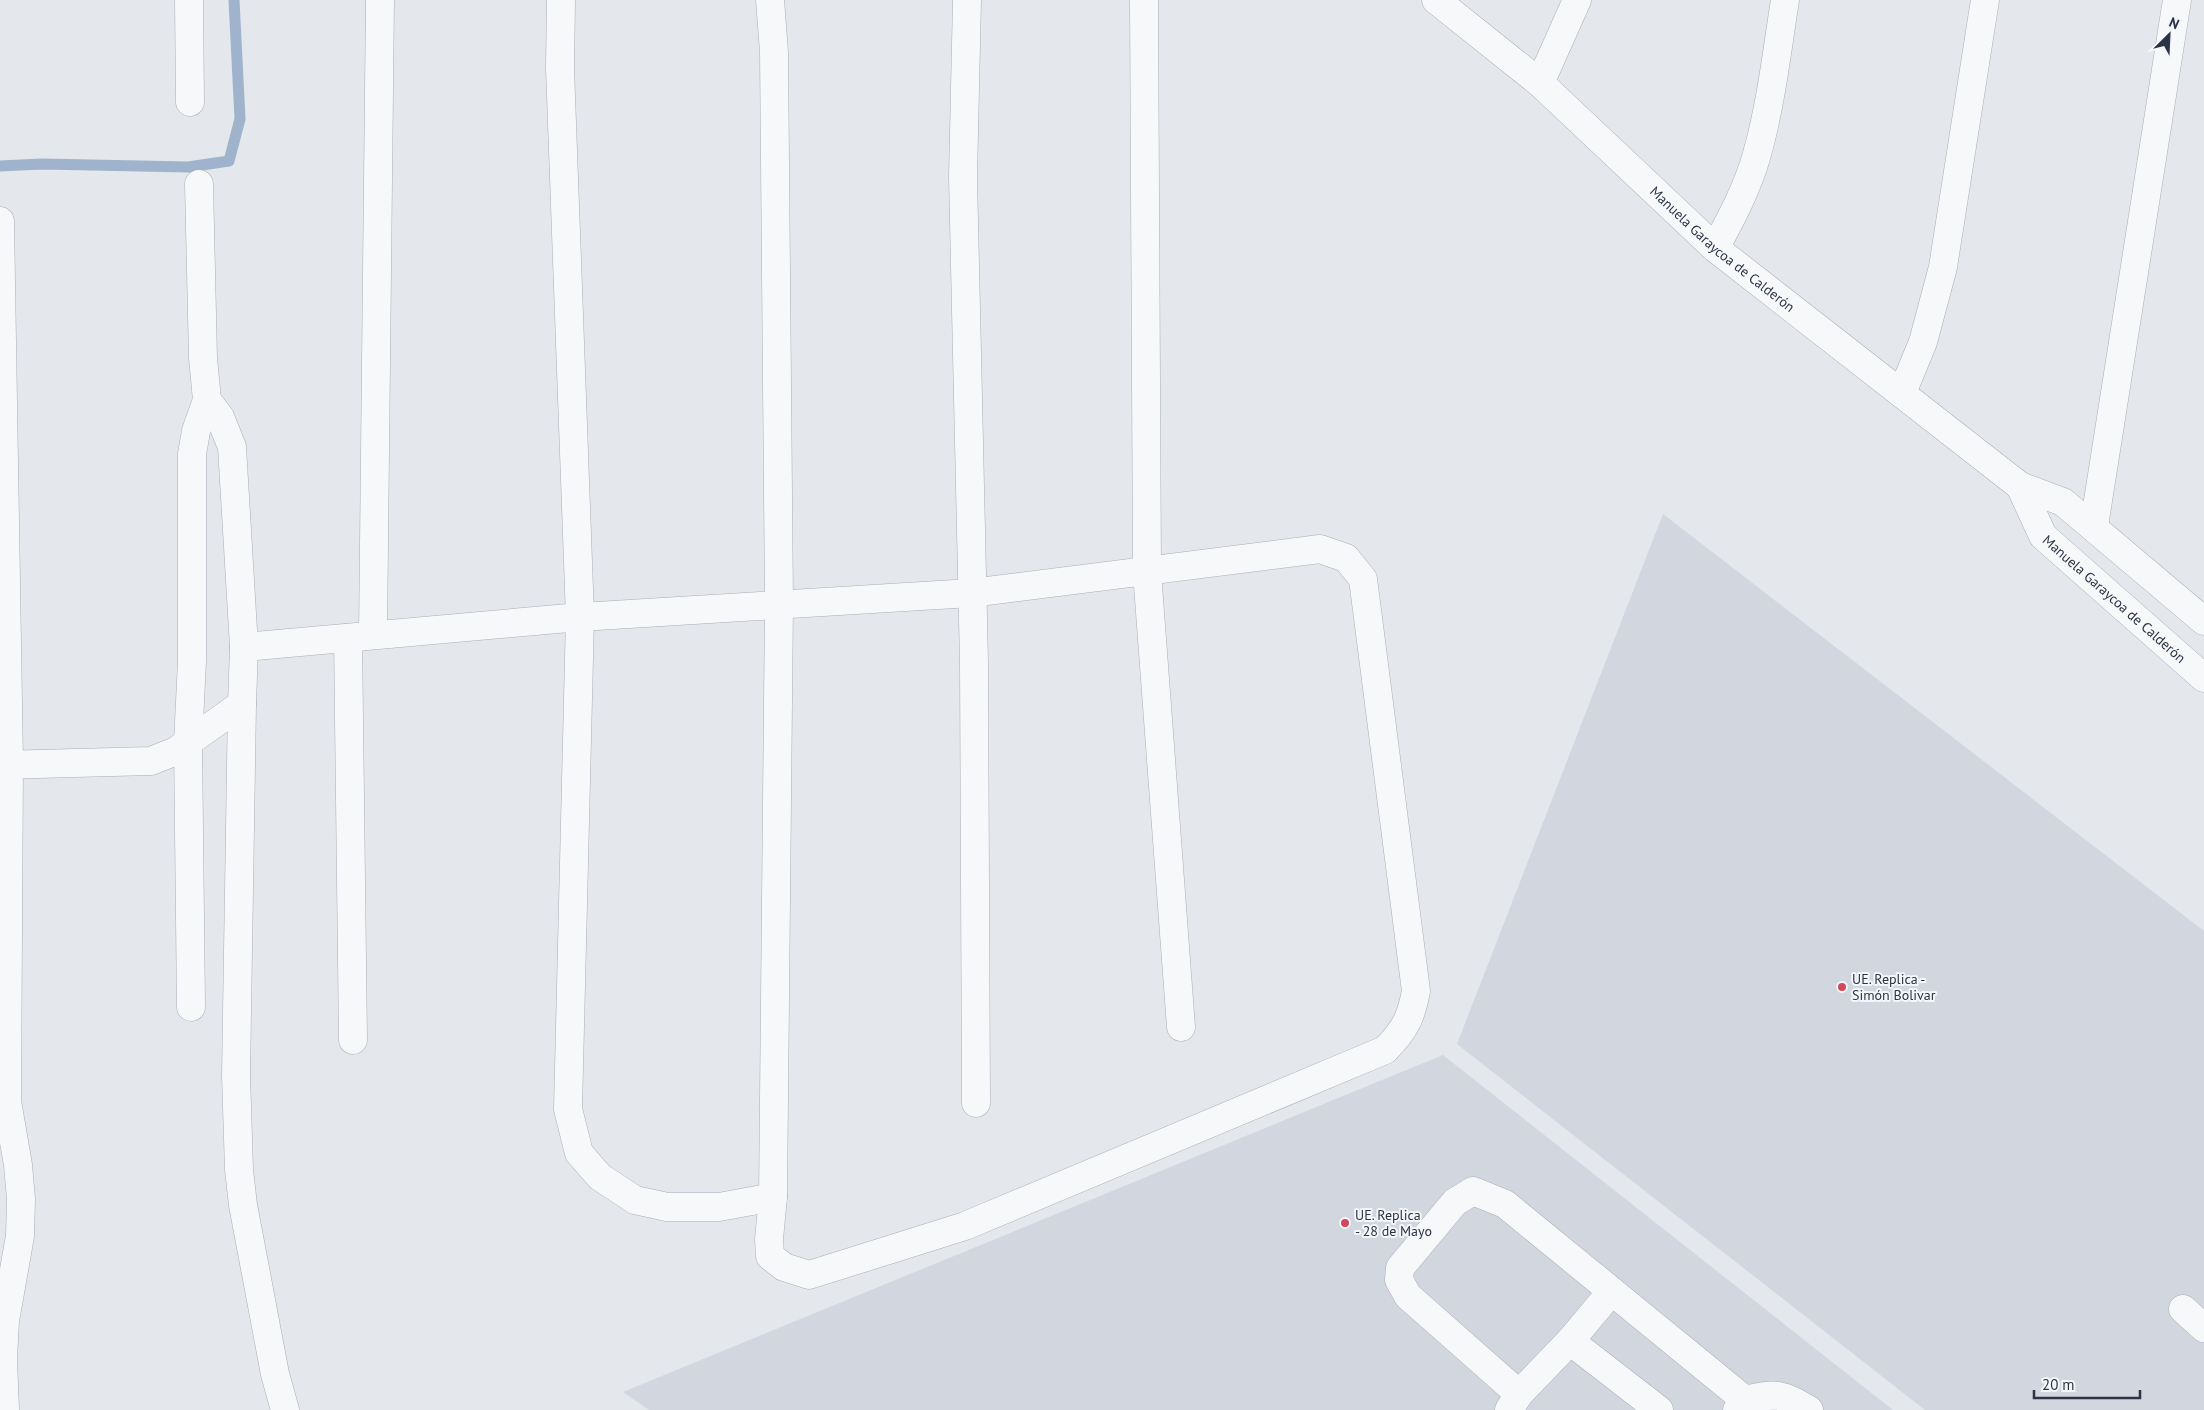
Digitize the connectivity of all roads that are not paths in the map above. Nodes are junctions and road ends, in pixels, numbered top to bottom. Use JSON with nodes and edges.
{"nodes":[{"id":1,"x":189,"y":0,"type":"edge"},
{"id":2,"x":380,"y":0,"type":"edge"},
{"id":3,"x":561,"y":0,"type":"edge"},
{"id":4,"x":770,"y":0,"type":"edge"},
{"id":5,"x":967,"y":0,"type":"edge"},
{"id":6,"x":1144,"y":0,"type":"edge"},
{"id":7,"x":1436,"y":0,"type":"edge"},
{"id":8,"x":1577,"y":0,"type":"edge"},
{"id":9,"x":1785,"y":0,"type":"edge"},
{"id":10,"x":1985,"y":0,"type":"edge"},
{"id":11,"x":2177,"y":0,"type":"edge"},
{"id":12,"x":1540,"y":83,"type":"junction"},
{"id":13,"x":190,"y":102,"type":"dead end"},
{"id":14,"x":200,"y":184,"type":"dead end"},
{"id":15,"x":0,"y":221,"type":"edge"},
{"id":16,"x":1715,"y":248,"type":"junction"},
{"id":17,"x":1902,"y":393,"type":"junction"},
{"id":18,"x":207,"y":400,"type":"junction"},
{"id":19,"x":2020,"y":486,"type":"junction"},
{"id":20,"x":2094,"y":526,"type":"junction"},
{"id":21,"x":1147,"y":572,"type":"junction"},
{"id":22,"x":971,"y":593,"type":"junction"},
{"id":23,"x":779,"y":604,"type":"junction"},
{"id":24,"x":580,"y":618,"type":"junction"},
{"id":25,"x":2204,"y":621,"type":"edge"},
{"id":26,"x":361,"y":637,"type":"junction"},
{"id":27,"x":244,"y":647,"type":"junction"},
{"id":28,"x":2204,"y":678,"type":"edge"},
{"id":29,"x":242,"y":704,"type":"junction"},
{"id":30,"x":188,"y":743,"type":"junction"},
{"id":31,"x":4,"y":764,"type":"edge"},
{"id":32,"x":191,"y":1006,"type":"dead end"},
{"id":33,"x":1181,"y":1027,"type":"dead end"},
{"id":34,"x":353,"y":1040,"type":"dead end"},
{"id":35,"x":976,"y":1104,"type":"dead end"},
{"id":36,"x":773,"y":1197,"type":"junction"},
{"id":37,"x":1611,"y":1292,"type":"junction"},
{"id":38,"x":2183,"y":1309,"type":"dead end"},
{"id":39,"x":2204,"y":1328,"type":"edge"},
{"id":40,"x":1570,"y":1341,"type":"junction"},
{"id":41,"x":1514,"y":1402,"type":"edge"},
{"id":42,"x":1741,"y":1405,"type":"edge"},
{"id":43,"x":5,"y":1410,"type":"edge"},
{"id":44,"x":285,"y":1410,"type":"edge"},
{"id":45,"x":1659,"y":1410,"type":"edge"},
{"id":46,"x":1809,"y":1410,"type":"edge"}],
"edges":[{"from":1,"to":13,"type":"street"},
{"from":2,"to":26,"type":"street"},
{"from":3,"to":24,"type":"street"},
{"from":4,"to":23,"type":"street"},
{"from":5,"to":22,"type":"street"},
{"from":6,"to":21,"type":"street"},
{"from":7,"to":12,"type":"street","name":"Manuela Garaycoa de Calderón"},
{"from":8,"to":12,"type":"street"},
{"from":9,"to":16,"type":"street"},
{"from":10,"to":17,"type":"street"},
{"from":11,"to":20,"type":"street"},
{"from":12,"to":16,"type":"street","name":"Manuela Garaycoa de Calderón"},
{"from":14,"to":18,"type":"street"},
{"from":15,"to":31,"type":"street"},
{"from":16,"to":17,"type":"street","name":"Manuela Garaycoa de Calderón"},
{"from":17,"to":19,"type":"street","name":"Manuela Garaycoa de Calderón"},
{"from":18,"to":27,"type":"street"},
{"from":18,"to":30,"type":"street"},
{"from":19,"to":20,"type":"street","name":"Manuela Garaycoa de Calderón"},
{"from":19,"to":28,"type":"street","name":"Manuela Garaycoa de Calderón"},
{"from":20,"to":25,"type":"street","name":"Manuela Garaycoa de Calderón"},
{"from":21,"to":22,"type":"street"},
{"from":21,"to":33,"type":"street"},
{"from":21,"to":36,"type":"street"},
{"from":22,"to":23,"type":"street"},
{"from":22,"to":35,"type":"street"},
{"from":23,"to":24,"type":"street"},
{"from":23,"to":36,"type":"street"},
{"from":24,"to":26,"type":"street"},
{"from":24,"to":36,"type":"street"},
{"from":26,"to":27,"type":"street"},
{"from":26,"to":34,"type":"street"},
{"from":27,"to":29,"type":"street"},
{"from":29,"to":30,"type":"street"},
{"from":29,"to":44,"type":"street"},
{"from":30,"to":31,"type":"street"},
{"from":30,"to":32,"type":"street"},
{"from":31,"to":43,"type":"street"},
{"from":37,"to":40,"type":"street"},
{"from":37,"to":41,"type":"street"},
{"from":37,"to":42,"type":"street"},
{"from":38,"to":39,"type":"street"},
{"from":40,"to":41,"type":"street"},
{"from":40,"to":45,"type":"street"},
{"from":42,"to":46,"type":"street"}]}
